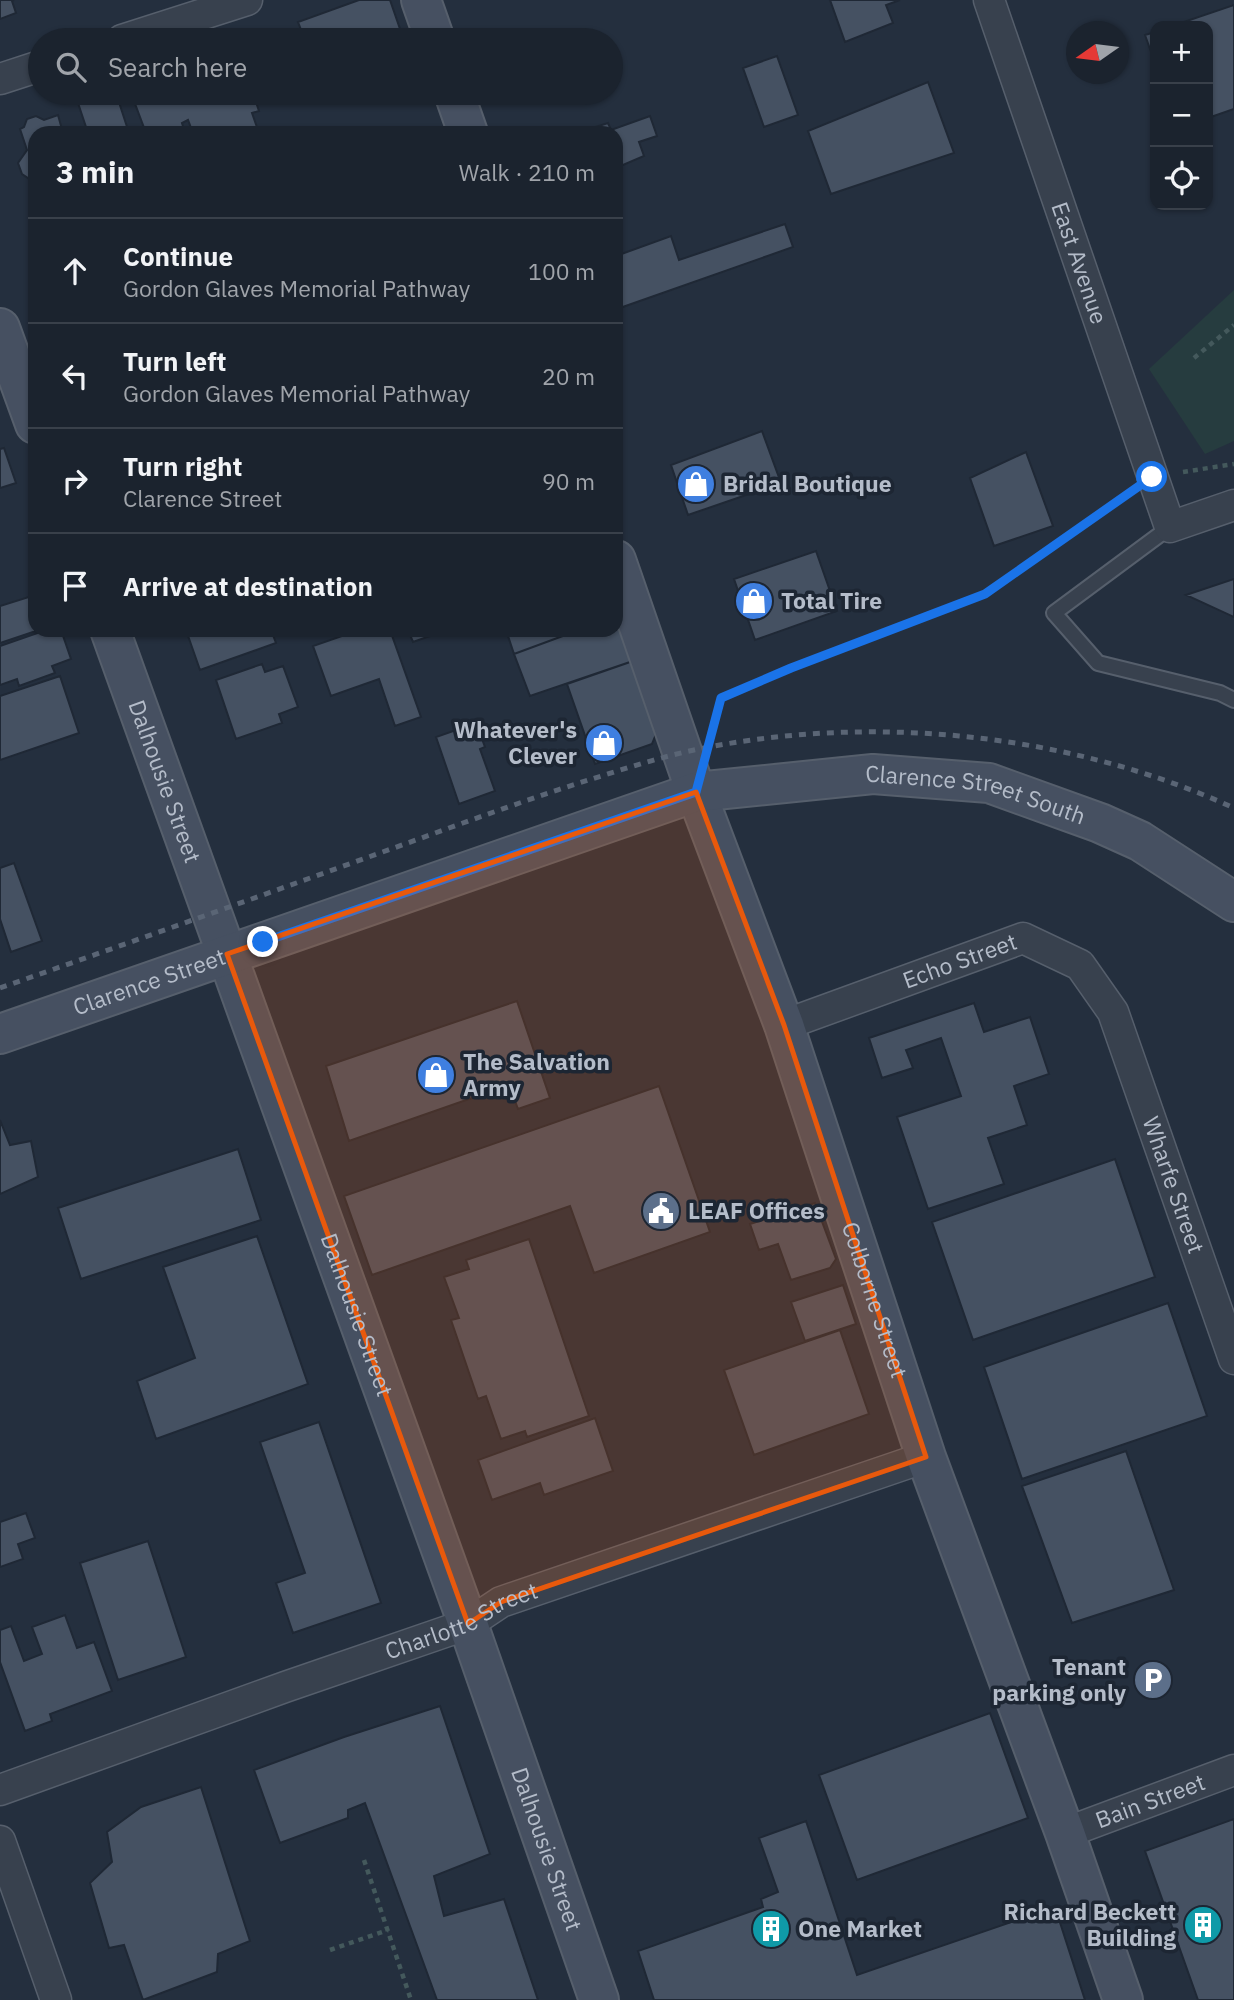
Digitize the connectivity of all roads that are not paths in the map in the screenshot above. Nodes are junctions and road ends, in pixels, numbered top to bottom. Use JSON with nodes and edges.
{"nodes":[{"id":1,"x":247,"y":0,"type":"edge"},
{"id":2,"x":421,"y":0,"type":"edge"},
{"id":3,"x":989,"y":0,"type":"edge"},
{"id":4,"x":160,"y":28,"type":"edge"},
{"id":5,"x":431,"y":28,"type":"edge"},
{"id":6,"x":28,"y":70,"type":"edge"},
{"id":7,"x":0,"y":79,"type":"edge"},
{"id":8,"x":458,"y":105,"type":"edge"},
{"id":9,"x":466,"y":126,"type":"edge"},
{"id":10,"x":0,"y":328,"type":"edge"},
{"id":11,"x":28,"y":405,"type":"edge"},
{"id":12,"x":1234,"y":505,"type":"edge"},
{"id":13,"x":1170,"y":527,"type":"junction"},
{"id":14,"x":623,"y":580,"type":"edge"},
{"id":15,"x":113,"y":637,"type":"edge"},
{"id":16,"x":1234,"y":700,"type":"edge"},
{"id":17,"x":696,"y":792,"type":"junction"},
{"id":18,"x":1234,"y":902,"type":"edge"},
{"id":19,"x":227,"y":954,"type":"junction"},
{"id":20,"x":1114,"y":1012,"type":"joint"},
{"id":21,"x":784,"y":1025,"type":"junction"},
{"id":22,"x":0,"y":1034,"type":"edge"},
{"id":23,"x":1234,"y":1359,"type":"edge"},
{"id":24,"x":926,"y":1457,"type":"junction"},
{"id":25,"x":468,"y":1624,"type":"junction"},
{"id":26,"x":1234,"y":1770,"type":"edge"},
{"id":27,"x":0,"y":1790,"type":"edge"},
{"id":28,"x":1065,"y":1833,"type":"junction"},
{"id":29,"x":0,"y":1841,"type":"edge"},
{"id":30,"x":57,"y":2000,"type":"edge"},
{"id":31,"x":599,"y":2000,"type":"edge"},
{"id":32,"x":1124,"y":2000,"type":"edge"}],
"edges":[{"from":1,"to":4,"type":"street"},
{"from":2,"to":5,"type":"main road"},
{"from":3,"to":13,"type":"street","name":"East Avenue"},
{"from":6,"to":7,"type":"street"},
{"from":8,"to":9,"type":"main road"},
{"from":10,"to":11,"type":"main road"},
{"from":12,"to":13,"type":"street"},
{"from":13,"to":16,"type":"lane"},
{"from":14,"to":17,"type":"main road","name":"Colborne Street"},
{"from":15,"to":19,"type":"main road","name":"Dalhousie Street"},
{"from":17,"to":18,"type":"main road","name":"Clarence Street South"},
{"from":17,"to":19,"type":"main road","name":"Clarence Street"},
{"from":17,"to":21,"type":"main road","name":"Colborne Street"},
{"from":19,"to":22,"type":"main road","name":"Clarence Street"},
{"from":19,"to":25,"type":"main road","name":"Dalhousie Street"},
{"from":20,"to":21,"type":"street","name":"Echo Street"},
{"from":20,"to":23,"type":"street","name":"Wharfe Street"},
{"from":21,"to":24,"type":"main road","name":"Colborne Street"},
{"from":24,"to":25,"type":"street","name":"Charlotte Street"},
{"from":24,"to":28,"type":"main road","name":"Colborne Street"},
{"from":25,"to":27,"type":"street","name":"Charlotte Street"},
{"from":25,"to":31,"type":"main road","name":"Dalhousie Street"},
{"from":26,"to":28,"type":"street","name":"Bain Street"},
{"from":28,"to":32,"type":"main road","name":"Colborne Street"},
{"from":29,"to":30,"type":"street"}]}
